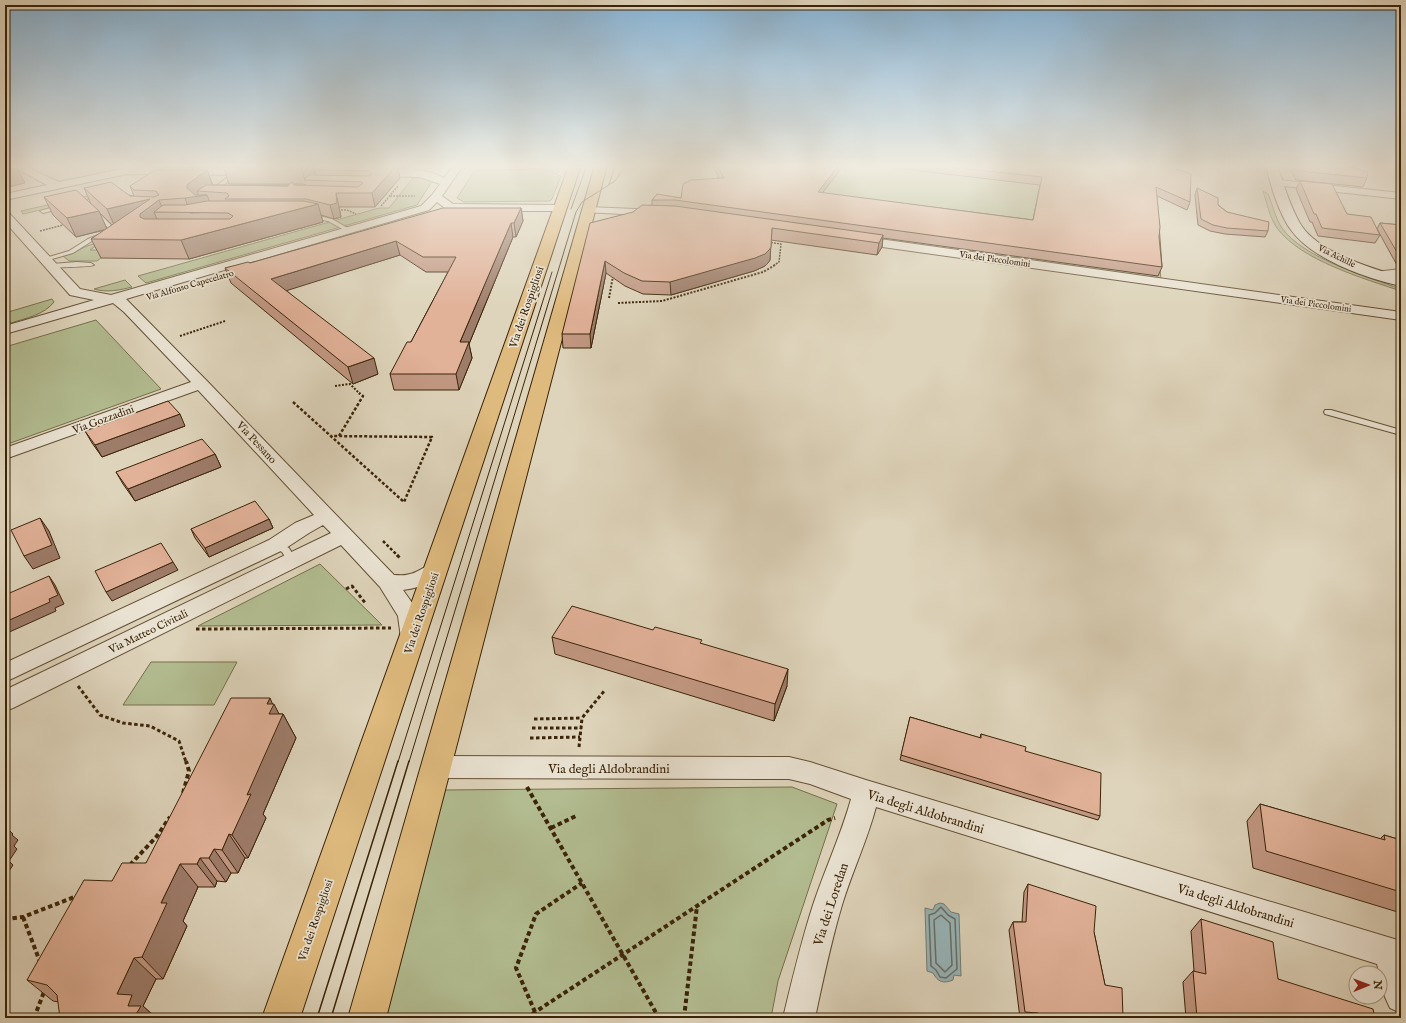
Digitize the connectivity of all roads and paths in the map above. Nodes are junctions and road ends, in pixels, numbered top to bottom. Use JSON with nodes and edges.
{"nodes":[{"id":1,"x":95,"y":213,"type":"edge"},
{"id":2,"x":408,"y":213,"type":"edge"},
{"id":3,"x":440,"y":213,"type":"edge"},
{"id":4,"x":573,"y":213,"type":"edge"},
{"id":5,"x":573,"y":213,"type":"edge"},
{"id":6,"x":662,"y":213,"type":"edge"},
{"id":7,"x":668,"y":213,"type":"edge"},
{"id":8,"x":1289,"y":213,"type":"edge"},
{"id":9,"x":5,"y":215,"type":"edge"},
{"id":10,"x":304,"y":216,"type":"edge"},
{"id":11,"x":64,"y":225,"type":"edge"},
{"id":12,"x":348,"y":230,"type":"junction"},
{"id":13,"x":115,"y":231,"type":"junction"},
{"id":14,"x":24,"y":235,"type":"junction"},
{"id":15,"x":112,"y":238,"type":"edge"},
{"id":16,"x":846,"y":238,"type":"edge"},
{"id":17,"x":766,"y":242,"type":"edge"},
{"id":18,"x":49,"y":262,"type":"junction"},
{"id":19,"x":249,"y":263,"type":"junction"},
{"id":20,"x":91,"y":265,"type":"edge"},
{"id":21,"x":614,"y":270,"type":"edge"},
{"id":22,"x":1401,"y":273,"type":"edge"},
{"id":23,"x":1380,"y":275,"type":"junction"},
{"id":24,"x":1401,"y":282,"type":"edge"},
{"id":25,"x":75,"y":292,"type":"junction"},
{"id":26,"x":609,"y":298,"type":"dead end"},
{"id":27,"x":120,"y":301,"type":"junction"},
{"id":28,"x":618,"y":303,"type":"dead end"},
{"id":29,"x":1401,"y":316,"type":"edge"},
{"id":30,"x":43,"y":319,"type":"junction"},
{"id":31,"x":225,"y":321,"type":"dead end"},
{"id":32,"x":6,"y":331,"type":"edge"},
{"id":33,"x":180,"y":336,"type":"dead end"},
{"id":34,"x":201,"y":384,"type":"junction"},
{"id":35,"x":335,"y":386,"type":"dead end"},
{"id":36,"x":293,"y":402,"type":"dead end"},
{"id":37,"x":1328,"y":412,"type":"dead end"},
{"id":38,"x":1401,"y":433,"type":"edge"},
{"id":39,"x":331,"y":436,"type":"junction"},
{"id":40,"x":340,"y":436,"type":"junction"},
{"id":41,"x":5,"y":454,"type":"edge"},
{"id":42,"x":327,"y":516,"type":"junction"},
{"id":43,"x":344,"y":535,"type":"junction"},
{"id":44,"x":383,"y":540,"type":"dead end"},
{"id":45,"x":276,"y":545,"type":"junction"},
{"id":46,"x":400,"y":558,"type":"dead end"},
{"id":47,"x":292,"y":561,"type":"junction"},
{"id":48,"x":436,"y":569,"type":"junction"},
{"id":49,"x":388,"y":582,"type":"junction"},
{"id":50,"x":346,"y":589,"type":"dead end"},
{"id":51,"x":366,"y":604,"type":"dead end"},
{"id":52,"x":178,"y":616,"type":"junction"},
{"id":53,"x":403,"y":633,"type":"junction"},
{"id":54,"x":5,"y":673,"type":"edge"},
{"id":55,"x":75,"y":683,"type":"dead end"},
{"id":56,"x":604,"y":690,"type":"dead end"},
{"id":57,"x":5,"y":701,"type":"edge"},
{"id":58,"x":582,"y":718,"type":"junction"},
{"id":59,"x":534,"y":719,"type":"dead end"},
{"id":60,"x":532,"y":728,"type":"dead end"},
{"id":61,"x":581,"y":728,"type":"junction"},
{"id":62,"x":580,"y":737,"type":"junction"},
{"id":63,"x":530,"y":738,"type":"dead end"},
{"id":64,"x":579,"y":752,"type":"dead end"},
{"id":65,"x":436,"y":767,"type":"junction"},
{"id":66,"x":528,"y":787,"type":"dead end"},
{"id":67,"x":866,"y":792,"type":"junction"},
{"id":68,"x":182,"y":796,"type":"edge"},
{"id":69,"x":173,"y":813,"type":"edge"},
{"id":70,"x":578,"y":814,"type":"dead end"},
{"id":71,"x":838,"y":817,"type":"dead end"},
{"id":72,"x":551,"y":828,"type":"junction"},
{"id":73,"x":126,"y":868,"type":"edge"},
{"id":74,"x":582,"y":883,"type":"junction"},
{"id":75,"x":85,"y":892,"type":"edge"},
{"id":76,"x":697,"y":906,"type":"junction"},
{"id":77,"x":23,"y":917,"type":"junction"},
{"id":78,"x":5,"y":919,"type":"edge"},
{"id":79,"x":1395,"y":954,"type":"edge"},
{"id":80,"x":623,"y":956,"type":"junction"},
{"id":81,"x":42,"y":968,"type":"edge"},
{"id":82,"x":45,"y":990,"type":"edge"},
{"id":83,"x":1401,"y":996,"type":"edge"},
{"id":84,"x":535,"y":1012,"type":"junction"},
{"id":85,"x":34,"y":1018,"type":"edge"},
{"id":86,"x":281,"y":1018,"type":"edge"},
{"id":87,"x":367,"y":1018,"type":"edge"},
{"id":88,"x":526,"y":1018,"type":"edge"},
{"id":89,"x":659,"y":1018,"type":"edge"},
{"id":90,"x":684,"y":1018,"type":"edge"},
{"id":91,"x":799,"y":1018,"type":"edge"}],
"edges":[{"from":1,"to":13,"type":"lane"},
{"from":2,"to":12,"type":"street","name":"Via Alfonso Capecelatro"},
{"from":3,"to":19,"type":"street","name":"Via Alfonso Capecelatro"},
{"from":4,"to":48,"type":"main road","name":"Via dei Rospigliosi"},
{"from":5,"to":65,"type":"main road"},
{"from":6,"to":7,"type":"street"},
{"from":8,"to":23,"type":"street","name":"Via Achille"},
{"from":9,"to":14,"type":"street"},
{"from":10,"to":12,"type":"lane"},
{"from":11,"to":14,"type":"path"},
{"from":12,"to":19,"type":"street","name":"Via Alfonso Capecelatro"},
{"from":13,"to":15,"type":"lane"},
{"from":13,"to":18,"type":"lane"},
{"from":14,"to":18,"type":"street"},
{"from":16,"to":29,"type":"street","name":"Via dei Piccolomini"},
{"from":17,"to":28,"type":"path"},
{"from":18,"to":20,"type":"lane"},
{"from":18,"to":25,"type":"street"},
{"from":19,"to":27,"type":"street","name":"Via Alfonso Capecelatro"},
{"from":21,"to":26,"type":"path"},
{"from":22,"to":23,"type":"street"},
{"from":23,"to":24,"type":"street","name":"Via Achille"},
{"from":25,"to":27,"type":"street"},
{"from":25,"to":30,"type":"street"},
{"from":27,"to":30,"type":"street","name":"Via Alfonso Capecelatro"},
{"from":27,"to":32,"type":"street","name":"Via Alfonso Capecelatro"},
{"from":27,"to":34,"type":"street","name":"Via Pessano"},
{"from":30,"to":32,"type":"street","name":"Via Alfonso Capecelatro"},
{"from":31,"to":33,"type":"path"},
{"from":34,"to":41,"type":"street","name":"Via Gozzadini"},
{"from":34,"to":42,"type":"street","name":"Via Pessano"},
{"from":35,"to":40,"type":"path"},
{"from":36,"to":39,"type":"path"},
{"from":37,"to":38,"type":"lane"},
{"from":39,"to":40,"type":"path"},
{"from":39,"to":40,"type":"path"},
{"from":42,"to":43,"type":"street","name":"Via Pessano"},
{"from":42,"to":45,"type":"street","name":"Via Matteo Civitali"},
{"from":43,"to":47,"type":"street","name":"Via Matteo Civitali"},
{"from":43,"to":49,"type":"street","name":"Via Pessano"},
{"from":44,"to":46,"type":"path"},
{"from":45,"to":47,"type":"lane"},
{"from":45,"to":54,"type":"street","name":"Via Matteo Civitali"},
{"from":47,"to":52,"type":"street","name":"Via Matteo Civitali"},
{"from":48,"to":49,"type":"street"},
{"from":48,"to":53,"type":"main road","name":"Via dei Rospigliosi"},
{"from":49,"to":53,"type":"street","name":"Via Pessano"},
{"from":50,"to":51,"type":"path"},
{"from":52,"to":53,"type":"path"},
{"from":52,"to":57,"type":"street","name":"Via Matteo Civitali"},
{"from":53,"to":86,"type":"main road","name":"Via dei Rospigliosi"},
{"from":55,"to":68,"type":"path"},
{"from":56,"to":58,"type":"path"},
{"from":58,"to":59,"type":"path"},
{"from":58,"to":61,"type":"path"},
{"from":60,"to":61,"type":"path"},
{"from":61,"to":62,"type":"path"},
{"from":62,"to":63,"type":"path"},
{"from":62,"to":64,"type":"path"},
{"from":65,"to":67,"type":"street","name":"Via degli Aldobrandini"},
{"from":65,"to":87,"type":"main road"},
{"from":66,"to":72,"type":"path"},
{"from":67,"to":79,"type":"street","name":"Via degli Aldobrandini"},
{"from":67,"to":91,"type":"street","name":"Via dei Loredan"},
{"from":69,"to":73,"type":"path"},
{"from":70,"to":72,"type":"path"},
{"from":71,"to":76,"type":"path"},
{"from":72,"to":74,"type":"path"},
{"from":74,"to":80,"type":"path"},
{"from":74,"to":84,"type":"path"},
{"from":75,"to":77,"type":"path"},
{"from":76,"to":80,"type":"path"},
{"from":76,"to":90,"type":"path"},
{"from":77,"to":78,"type":"path"},
{"from":77,"to":81,"type":"path"},
{"from":79,"to":83,"type":"street"},
{"from":80,"to":84,"type":"path"},
{"from":80,"to":89,"type":"path"},
{"from":82,"to":85,"type":"path"},
{"from":84,"to":88,"type":"path"}]}
